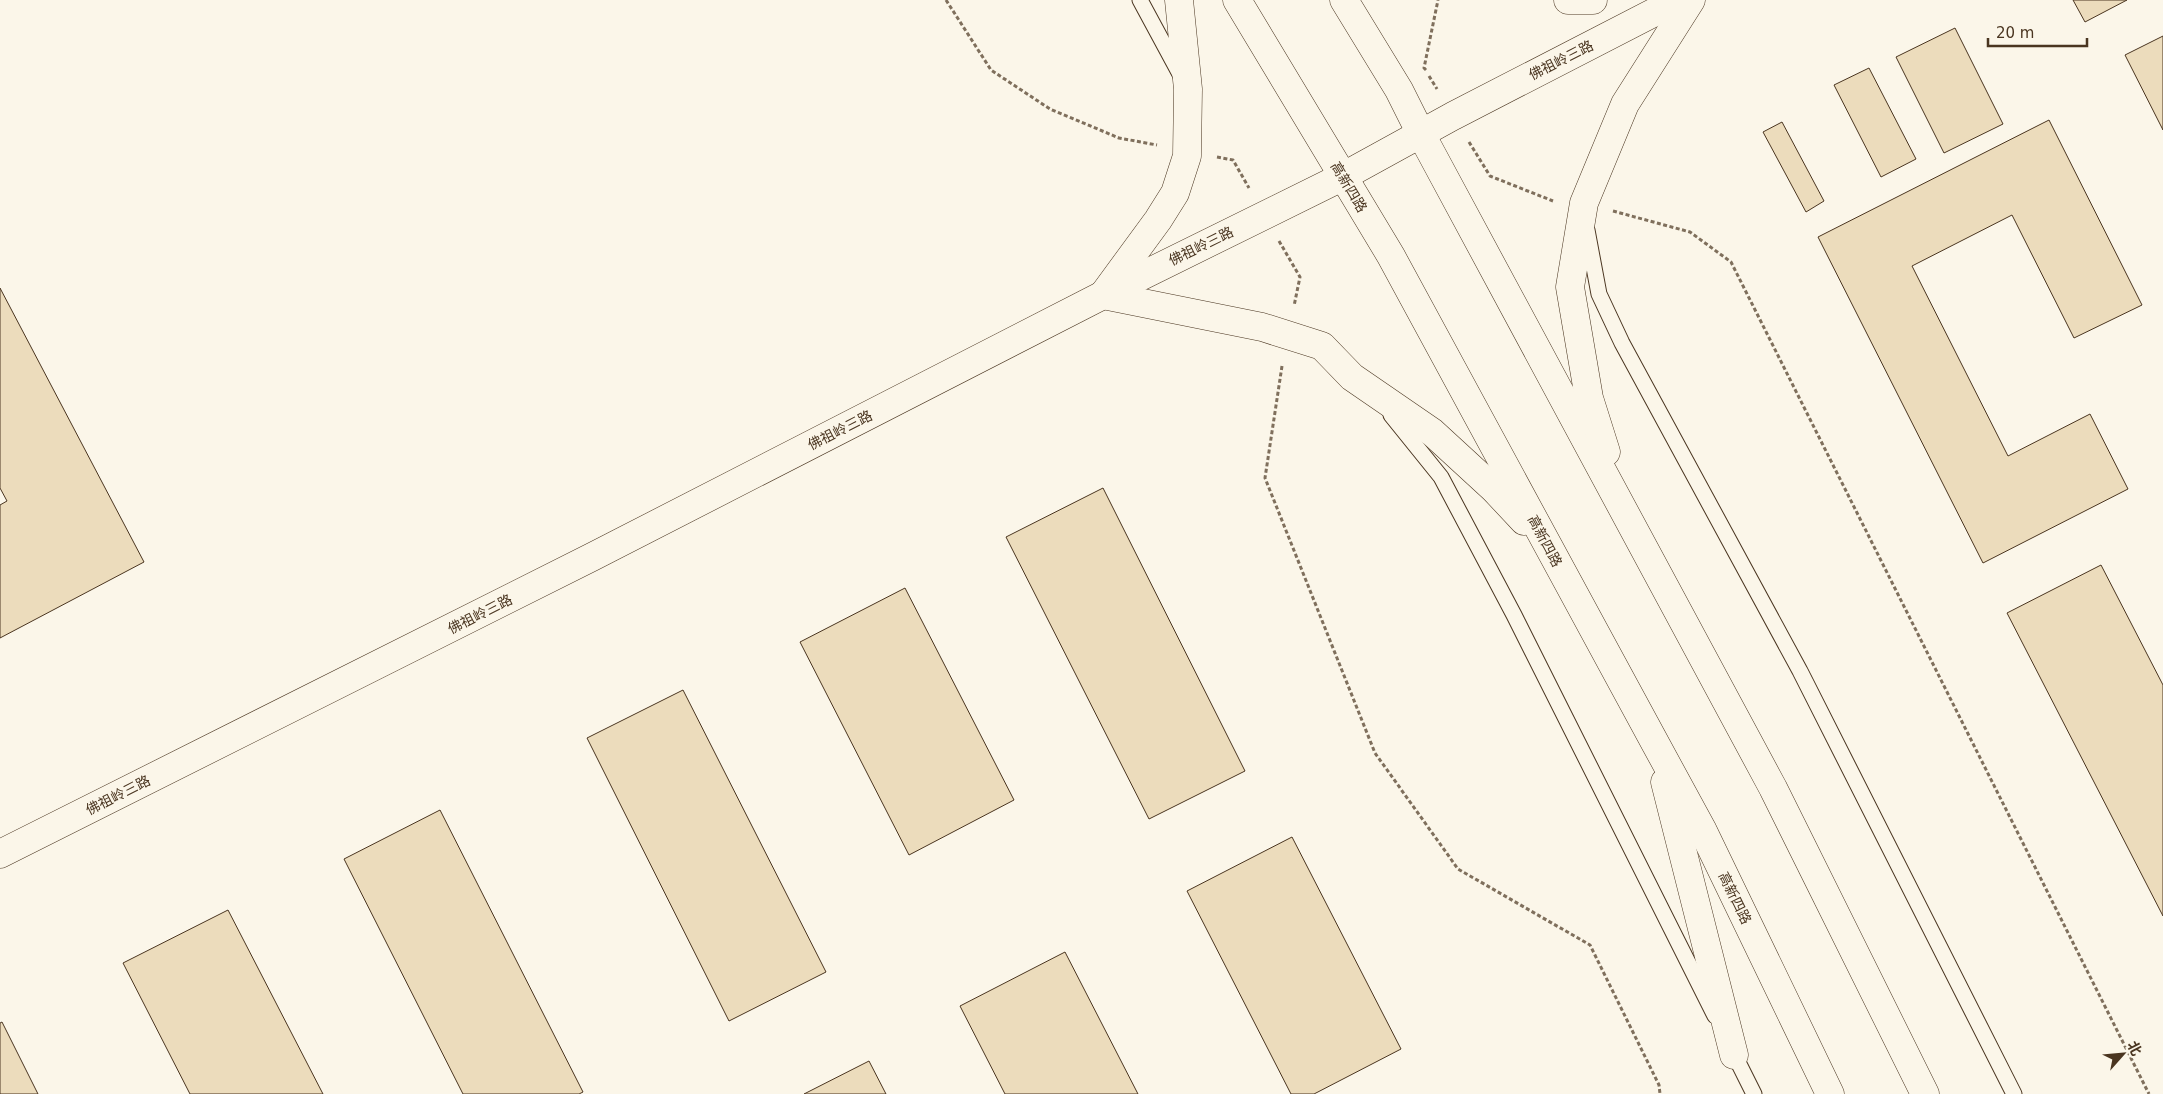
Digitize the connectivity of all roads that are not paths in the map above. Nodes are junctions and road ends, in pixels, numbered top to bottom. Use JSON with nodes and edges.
{"nodes":[{"id":1,"x":1140,"y":0,"type":"edge"},
{"id":2,"x":1179,"y":0,"type":"edge"},
{"id":3,"x":1237,"y":0,"type":"edge"},
{"id":4,"x":1344,"y":0,"type":"edge"},
{"id":5,"x":1568,"y":0,"type":"edge"},
{"id":6,"x":1593,"y":0,"type":"edge"},
{"id":7,"x":1678,"y":0,"type":"edge"},
{"id":8,"x":1691,"y":0,"type":"edge"},
{"id":9,"x":1188,"y":90,"type":"junction"},
{"id":10,"x":1421,"y":134,"type":"junction"},
{"id":11,"x":1342,"y":177,"type":"junction"},
{"id":12,"x":1584,"y":203,"type":"junction"},
{"id":13,"x":1103,"y":295,"type":"junction"},
{"id":14,"x":1352,"y":377,"type":"junction"},
{"id":15,"x":1626,"y":516,"type":"junction"},
{"id":16,"x":1549,"y":547,"type":"junction"},
{"id":17,"x":1654,"y":741,"type":"junction"},
{"id":18,"x":0,"y":854,"type":"edge"},
{"id":19,"x":1734,"y":1055,"type":"junction"},
{"id":20,"x":1754,"y":1094,"type":"edge"},
{"id":21,"x":1830,"y":1094,"type":"edge"},
{"id":22,"x":1925,"y":1094,"type":"edge"},
{"id":23,"x":2014,"y":1094,"type":"edge"}],
"edges":[{"from":1,"to":9,"type":"lane"},
{"from":2,"to":9,"type":"main road"},
{"from":3,"to":11,"type":"main road","name":"高新四路"},
{"from":4,"to":10,"type":"main road"},
{"from":5,"to":6,"type":"main road"},
{"from":7,"to":10,"type":"main road","name":"佛祖岭三路"},
{"from":8,"to":12,"type":"main road"},
{"from":9,"to":13,"type":"main road"},
{"from":10,"to":11,"type":"main road","name":"佛祖岭三路"},
{"from":10,"to":15,"type":"main road"},
{"from":11,"to":13,"type":"main road","name":"佛祖岭三路"},
{"from":11,"to":16,"type":"main road","name":"高新四路"},
{"from":12,"to":15,"type":"main road"},
{"from":12,"to":23,"type":"lane"},
{"from":13,"to":14,"type":"main road"},
{"from":13,"to":18,"type":"main road","name":"佛祖岭三路"},
{"from":14,"to":16,"type":"main road"},
{"from":14,"to":19,"type":"lane"},
{"from":15,"to":22,"type":"main road"},
{"from":16,"to":17,"type":"main road","name":"高新四路"},
{"from":17,"to":19,"type":"main road"},
{"from":17,"to":21,"type":"main road","name":"高新四路"},
{"from":19,"to":20,"type":"lane"}]}
